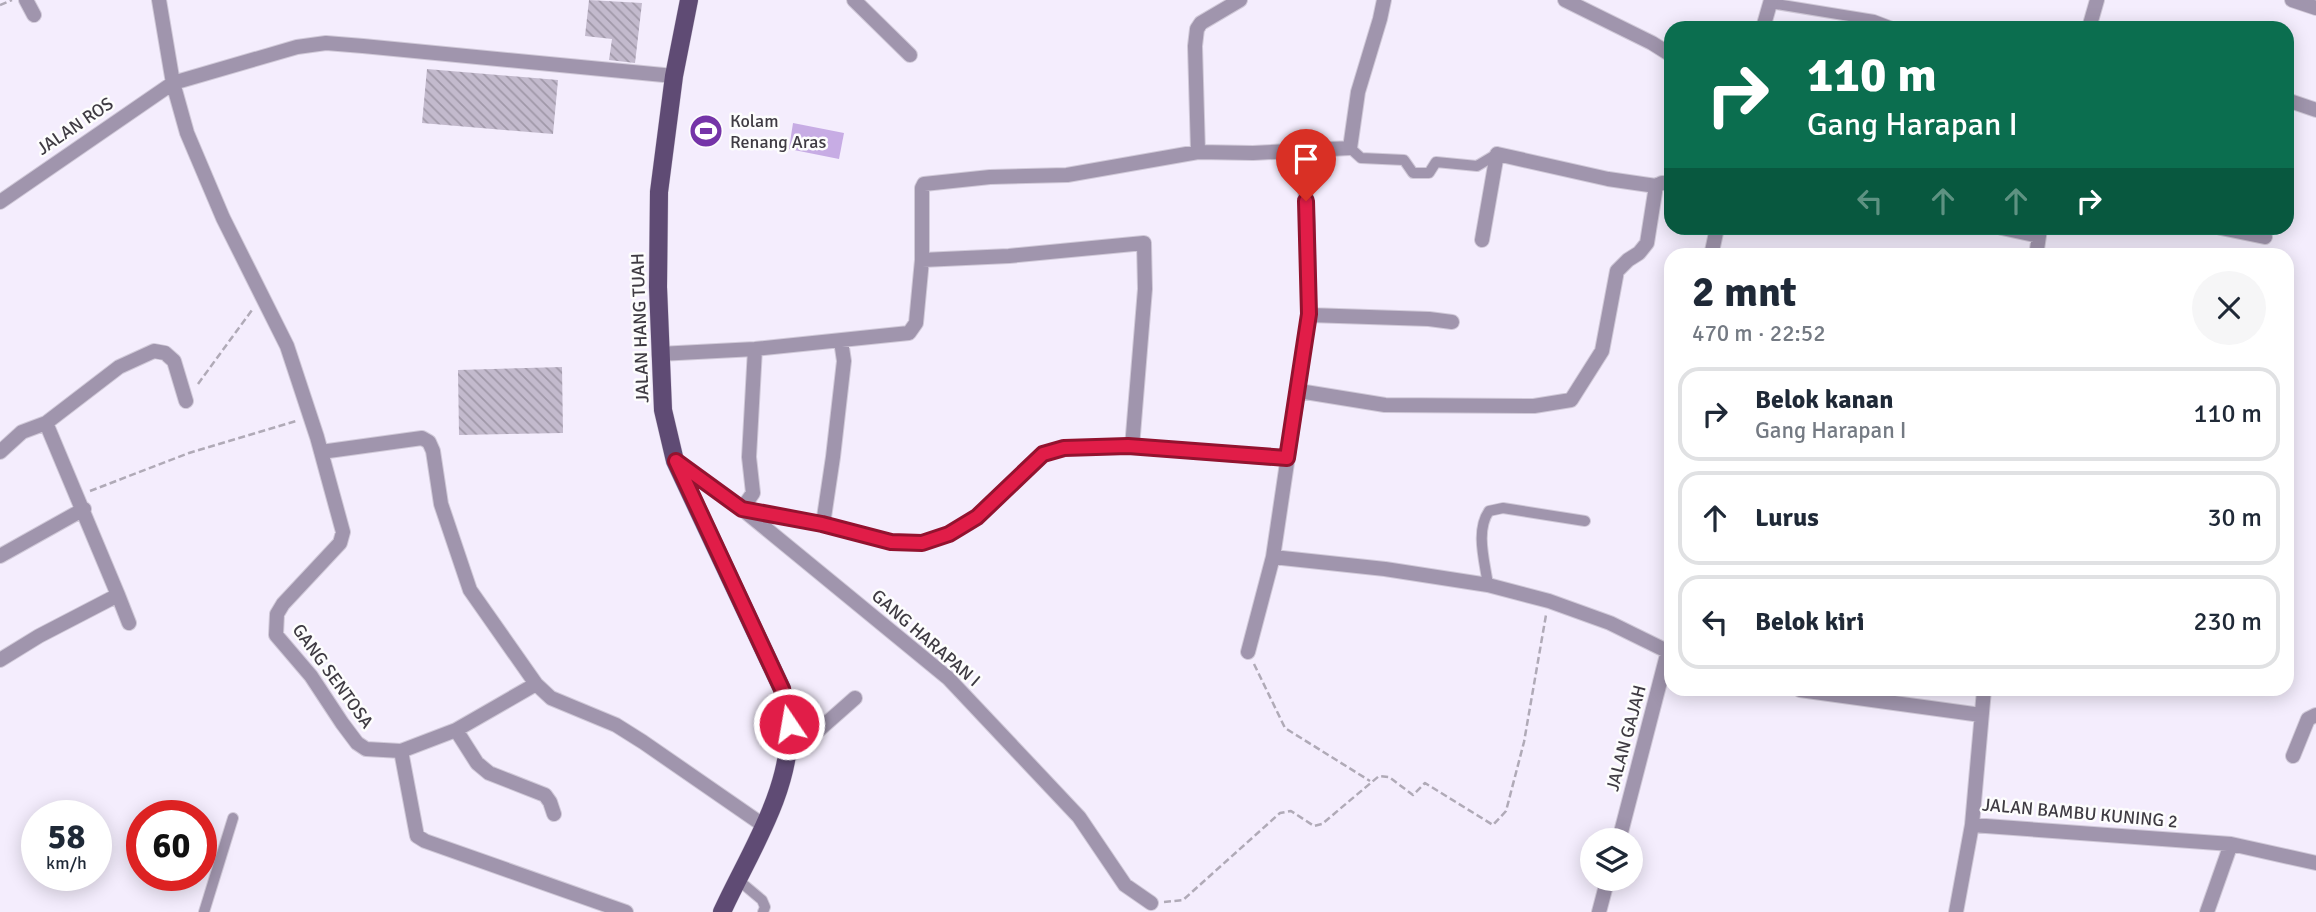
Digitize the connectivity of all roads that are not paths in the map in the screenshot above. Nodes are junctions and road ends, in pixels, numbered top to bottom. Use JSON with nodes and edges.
{"nodes":[{"id":1,"x":26,"y":0,"type":"edge"},
{"id":2,"x":159,"y":0,"type":"edge"},
{"id":3,"x":689,"y":0,"type":"edge"},
{"id":4,"x":854,"y":0,"type":"edge"},
{"id":5,"x":1240,"y":0,"type":"edge"},
{"id":6,"x":1384,"y":0,"type":"edge"},
{"id":7,"x":1565,"y":0,"type":"edge"},
{"id":8,"x":2097,"y":0,"type":"edge"},
{"id":9,"x":2292,"y":0,"type":"edge"},
{"id":10,"x":1770,"y":2,"type":"edge"},
{"id":11,"x":2316,"y":8,"type":"edge"},
{"id":12,"x":34,"y":15,"type":"dead end"},
{"id":13,"x":1765,"y":21,"type":"edge"},
{"id":14,"x":1877,"y":21,"type":"edge"},
{"id":15,"x":2091,"y":21,"type":"edge"},
{"id":16,"x":1664,"y":51,"type":"edge"},
{"id":17,"x":910,"y":55,"type":"dead end"},
{"id":18,"x":674,"y":76,"type":"junction"},
{"id":19,"x":173,"y":83,"type":"junction"},
{"id":20,"x":2294,"y":102,"type":"edge"},
{"id":21,"x":2316,"y":110,"type":"edge"},
{"id":22,"x":1350,"y":148,"type":"junction"},
{"id":23,"x":1302,"y":150,"type":"junction"},
{"id":24,"x":1198,"y":152,"type":"junction"},
{"id":25,"x":1497,"y":154,"type":"junction"},
{"id":26,"x":1664,"y":183,"type":"edge"},
{"id":27,"x":1656,"y":186,"type":"junction"},
{"id":28,"x":0,"y":202,"type":"edge"},
{"id":29,"x":2255,"y":235,"type":"edge"},
{"id":30,"x":2265,"y":237,"type":"dead end"},
{"id":31,"x":1482,"y":240,"type":"dead end"},
{"id":32,"x":922,"y":260,"type":"junction"},
{"id":33,"x":1309,"y":314,"type":"junction"},
{"id":34,"x":1452,"y":322,"type":"dead end"},
{"id":35,"x":841,"y":341,"type":"junction"},
{"id":36,"x":755,"y":349,"type":"junction"},
{"id":37,"x":659,"y":354,"type":"junction"},
{"id":38,"x":1299,"y":391,"type":"junction"},
{"id":39,"x":186,"y":401,"type":"road end"},
{"id":40,"x":46,"y":423,"type":"junction"},
{"id":41,"x":1132,"y":447,"type":"junction"},
{"id":42,"x":0,"y":452,"type":"edge"},
{"id":43,"x":321,"y":452,"type":"junction"},
{"id":44,"x":1287,"y":458,"type":"junction"},
{"id":45,"x":676,"y":461,"type":"junction"},
{"id":46,"x":81,"y":502,"type":"junction"},
{"id":47,"x":742,"y":509,"type":"junction"},
{"id":48,"x":1585,"y":521,"type":"dead end"},
{"id":49,"x":822,"y":524,"type":"junction"},
{"id":50,"x":0,"y":556,"type":"edge"},
{"id":51,"x":1273,"y":557,"type":"junction"},
{"id":52,"x":1488,"y":585,"type":"junction"},
{"id":53,"x":118,"y":595,"type":"junction"},
{"id":54,"x":129,"y":623,"type":"dead end"},
{"id":55,"x":1664,"y":647,"type":"edge"},
{"id":56,"x":1248,"y":652,"type":"road end"},
{"id":57,"x":0,"y":660,"type":"edge"},
{"id":58,"x":1664,"y":672,"type":"edge"},
{"id":59,"x":536,"y":684,"type":"junction"},
{"id":60,"x":1843,"y":696,"type":"edge"},
{"id":61,"x":1983,"y":696,"type":"edge"},
{"id":62,"x":855,"y":698,"type":"dead end"},
{"id":63,"x":1981,"y":715,"type":"junction"},
{"id":64,"x":2316,"y":715,"type":"edge"},
{"id":65,"x":456,"y":730,"type":"junction"},
{"id":66,"x":401,"y":751,"type":"junction"},
{"id":67,"x":2293,"y":756,"type":"dead end"},
{"id":68,"x":787,"y":758,"type":"junction"},
{"id":69,"x":554,"y":814,"type":"dead end"},
{"id":70,"x":233,"y":818,"type":"dead end"},
{"id":71,"x":763,"y":825,"type":"junction"},
{"id":72,"x":1972,"y":825,"type":"junction"},
{"id":73,"x":1622,"y":828,"type":"edge"},
{"id":74,"x":2231,"y":844,"type":"junction"},
{"id":75,"x":2316,"y":863,"type":"edge"},
{"id":76,"x":737,"y":879,"type":"junction"},
{"id":77,"x":1605,"y":891,"type":"edge"},
{"id":78,"x":1151,"y":903,"type":"road end"},
{"id":79,"x":204,"y":912,"type":"edge"},
{"id":80,"x":626,"y":912,"type":"edge"},
{"id":81,"x":722,"y":912,"type":"edge"},
{"id":82,"x":762,"y":912,"type":"edge"},
{"id":83,"x":1599,"y":912,"type":"edge"},
{"id":84,"x":1956,"y":912,"type":"edge"},
{"id":85,"x":2207,"y":912,"type":"edge"}],
"edges":[{"from":1,"to":12,"type":"street"},
{"from":2,"to":19,"type":"street","name":"GANG SENTOSA"},
{"from":3,"to":18,"type":"main road","name":"JALAN HANG TUAH"},
{"from":4,"to":17,"type":"street"},
{"from":5,"to":24,"type":"street"},
{"from":6,"to":22,"type":"street"},
{"from":7,"to":16,"type":"street"},
{"from":8,"to":15,"type":"street"},
{"from":9,"to":11,"type":"street"},
{"from":10,"to":13,"type":"street"},
{"from":10,"to":14,"type":"lane"},
{"from":18,"to":19,"type":"street","name":"JALAN ROS"},
{"from":18,"to":37,"type":"main road","name":"JALAN HANG TUAH"},
{"from":19,"to":28,"type":"street","name":"JALAN ROS"},
{"from":19,"to":43,"type":"street","name":"GANG SENTOSA"},
{"from":20,"to":21,"type":"street"},
{"from":22,"to":23,"type":"street"},
{"from":22,"to":25,"type":"lane"},
{"from":23,"to":24,"type":"street"},
{"from":23,"to":33,"type":"street"},
{"from":24,"to":32,"type":"street"},
{"from":25,"to":27,"type":"street"},
{"from":25,"to":31,"type":"street"},
{"from":26,"to":27,"type":"street"},
{"from":27,"to":38,"type":"street"},
{"from":29,"to":30,"type":"street"},
{"from":32,"to":35,"type":"street"},
{"from":32,"to":41,"type":"street"},
{"from":33,"to":34,"type":"street"},
{"from":33,"to":38,"type":"street"},
{"from":35,"to":36,"type":"street"},
{"from":35,"to":49,"type":"street"},
{"from":36,"to":37,"type":"street"},
{"from":36,"to":47,"type":"street"},
{"from":37,"to":45,"type":"main road","name":"JALAN HANG TUAH"},
{"from":38,"to":44,"type":"street"},
{"from":39,"to":40,"type":"street"},
{"from":40,"to":42,"type":"street"},
{"from":40,"to":46,"type":"street"},
{"from":41,"to":44,"type":"street"},
{"from":41,"to":49,"type":"street"},
{"from":43,"to":59,"type":"street"},
{"from":43,"to":66,"type":"street","name":"GANG SENTOSA"},
{"from":44,"to":51,"type":"street"},
{"from":45,"to":47,"type":"street","name":"GANG HARAPAN I"},
{"from":45,"to":68,"type":"main road","name":"JALAN HANG TUAH"},
{"from":46,"to":50,"type":"street"},
{"from":46,"to":53,"type":"street"},
{"from":47,"to":49,"type":"street"},
{"from":47,"to":78,"type":"street","name":"GANG HARAPAN I"},
{"from":48,"to":52,"type":"lane"},
{"from":51,"to":52,"type":"street"},
{"from":51,"to":56,"type":"street"},
{"from":52,"to":55,"type":"street"},
{"from":53,"to":54,"type":"street"},
{"from":53,"to":57,"type":"street"},
{"from":58,"to":73,"type":"street","name":"JALAN GAJAH"},
{"from":59,"to":65,"type":"street"},
{"from":59,"to":71,"type":"street"},
{"from":60,"to":63,"type":"street"},
{"from":61,"to":63,"type":"street","name":"JALAN BAMBU KUNING 2"},
{"from":62,"to":68,"type":"street"},
{"from":63,"to":72,"type":"street","name":"JALAN BAMBU KUNING 2"},
{"from":64,"to":67,"type":"street"},
{"from":65,"to":66,"type":"street"},
{"from":65,"to":69,"type":"street"},
{"from":66,"to":80,"type":"street"},
{"from":68,"to":71,"type":"main road","name":"JALAN HANG TUAH"},
{"from":70,"to":79,"type":"lane"},
{"from":71,"to":76,"type":"main road","name":"JALAN HANG TUAH"},
{"from":72,"to":74,"type":"street","name":"JALAN BAMBU KUNING 2"},
{"from":72,"to":84,"type":"street"},
{"from":74,"to":75,"type":"street","name":"JALAN BAMBU KUNING 2"},
{"from":74,"to":85,"type":"street"},
{"from":76,"to":81,"type":"main road","name":"JALAN HANG TUAH"},
{"from":76,"to":82,"type":"lane"},
{"from":77,"to":83,"type":"street"}]}
